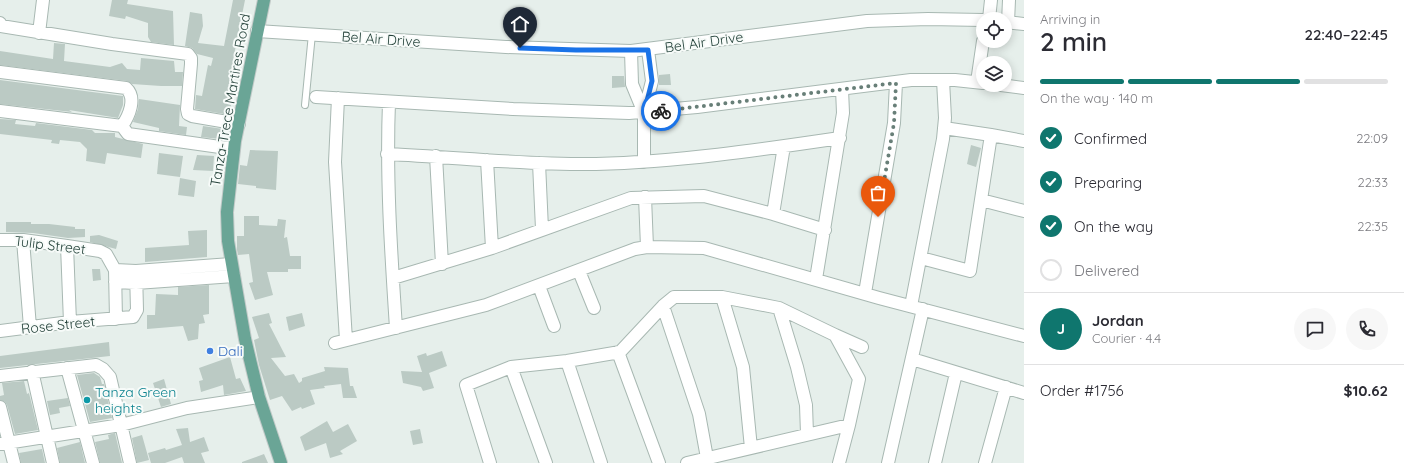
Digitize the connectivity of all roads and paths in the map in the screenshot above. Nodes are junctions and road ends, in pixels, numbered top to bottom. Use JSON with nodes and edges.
{"nodes":[{"id":1,"x":43,"y":0,"type":"edge"},
{"id":2,"x":264,"y":0,"type":"edge"},
{"id":3,"x":991,"y":0,"type":"edge"},
{"id":4,"x":1009,"y":0,"type":"edge"},
{"id":5,"x":990,"y":12,"type":"edge"},
{"id":6,"x":1007,"y":12,"type":"edge"},
{"id":7,"x":976,"y":20,"type":"edge"},
{"id":8,"x":0,"y":23,"type":"edge"},
{"id":9,"x":1012,"y":23,"type":"edge"},
{"id":10,"x":1024,"y":24,"type":"edge"},
{"id":11,"x":257,"y":31,"type":"junction"},
{"id":12,"x":39,"y":33,"type":"junction"},
{"id":13,"x":312,"y":34,"type":"junction"},
{"id":14,"x":631,"y":50,"type":"junction"},
{"id":15,"x":648,"y":50,"type":"junction"},
{"id":16,"x":0,"y":72,"type":"edge"},
{"id":17,"x":943,"y":80,"type":"junction"},
{"id":18,"x":896,"y":83,"type":"junction"},
{"id":19,"x":976,"y":83,"type":"edge"},
{"id":20,"x":1012,"y":86,"type":"edge"},
{"id":21,"x":1024,"y":88,"type":"edge"},
{"id":22,"x":842,"y":89,"type":"junction"},
{"id":23,"x":316,"y":96,"type":"dead end"},
{"id":24,"x":338,"y":98,"type":"junction"},
{"id":25,"x":389,"y":102,"type":"junction"},
{"id":26,"x":304,"y":105,"type":"dead end"},
{"id":27,"x":0,"y":111,"type":"edge"},
{"id":28,"x":644,"y":113,"type":"junction"},
{"id":29,"x":238,"y":124,"type":"junction"},
{"id":30,"x":122,"y":126,"type":"junction"},
{"id":31,"x":944,"y":128,"type":"junction"},
{"id":32,"x":991,"y":135,"type":"junction"},
{"id":33,"x":840,"y":138,"type":"junction"},
{"id":34,"x":1024,"y":141,"type":"edge"},
{"id":35,"x":784,"y":146,"type":"junction"},
{"id":36,"x":234,"y":149,"type":"junction"},
{"id":37,"x":387,"y":154,"type":"junction"},
{"id":38,"x":436,"y":156,"type":"junction"},
{"id":39,"x":487,"y":160,"type":"junction"},
{"id":40,"x":644,"y":162,"type":"junction"},
{"id":41,"x":539,"y":163,"type":"junction"},
{"id":42,"x":645,"y":197,"type":"junction"},
{"id":43,"x":981,"y":200,"type":"junction"},
{"id":44,"x":1024,"y":211,"type":"edge"},
{"id":45,"x":773,"y":214,"type":"junction"},
{"id":46,"x":542,"y":229,"type":"junction"},
{"id":47,"x":825,"y":230,"type":"junction"},
{"id":48,"x":0,"y":240,"type":"edge"},
{"id":49,"x":23,"y":240,"type":"junction"},
{"id":50,"x":67,"y":246,"type":"junction"},
{"id":51,"x":647,"y":247,"type":"junction"},
{"id":52,"x":492,"y":248,"type":"junction"},
{"id":53,"x":921,"y":258,"type":"junction"},
{"id":54,"x":231,"y":264,"type":"junction"},
{"id":55,"x":442,"y":264,"type":"junction"},
{"id":56,"x":579,"y":271,"type":"junction"},
{"id":57,"x":115,"y":276,"type":"junction"},
{"id":58,"x":234,"y":276,"type":"junction"},
{"id":59,"x":136,"y":277,"type":"junction"},
{"id":60,"x":393,"y":278,"type":"junction"},
{"id":61,"x":816,"y":279,"type":"junction"},
{"id":62,"x":539,"y":286,"type":"junction"},
{"id":63,"x":865,"y":293,"type":"junction"},
{"id":64,"x":722,"y":297,"type":"junction"},
{"id":65,"x":663,"y":306,"type":"junction"},
{"id":66,"x":594,"y":308,"type":"dead end"},
{"id":67,"x":779,"y":308,"type":"junction"},
{"id":68,"x":917,"y":308,"type":"junction"},
{"id":69,"x":116,"y":319,"type":"junction"},
{"id":70,"x":70,"y":322,"type":"junction"},
{"id":71,"x":554,"y":326,"type":"dead end"},
{"id":72,"x":30,"y":327,"type":"junction"},
{"id":73,"x":396,"y":328,"type":"junction"},
{"id":74,"x":0,"y":331,"type":"edge"},
{"id":75,"x":835,"y":335,"type":"junction"},
{"id":76,"x":1024,"y":336,"type":"edge"},
{"id":77,"x":862,"y":347,"type":"dead end"},
{"id":78,"x":618,"y":352,"type":"junction"},
{"id":79,"x":912,"y":359,"type":"junction"},
{"id":80,"x":567,"y":361,"type":"junction"},
{"id":81,"x":511,"y":367,"type":"junction"},
{"id":82,"x":67,"y":368,"type":"junction"},
{"id":83,"x":32,"y":372,"type":"junction"},
{"id":84,"x":956,"y":372,"type":"junction"},
{"id":85,"x":0,"y":376,"type":"edge"},
{"id":86,"x":1006,"y":387,"type":"junction"},
{"id":87,"x":1024,"y":393,"type":"edge"},
{"id":88,"x":259,"y":397,"type":"junction"},
{"id":89,"x":0,"y":407,"type":"edge"},
{"id":90,"x":848,"y":424,"type":"junction"},
{"id":91,"x":121,"y":425,"type":"junction"},
{"id":92,"x":84,"y":432,"type":"junction"},
{"id":93,"x":807,"y":434,"type":"junction"},
{"id":94,"x":46,"y":437,"type":"junction"},
{"id":95,"x":5,"y":443,"type":"edge"},
{"id":96,"x":751,"y":448,"type":"junction"},
{"id":97,"x":707,"y":458,"type":"junction"},
{"id":98,"x":14,"y":463,"type":"edge"},
{"id":99,"x":54,"y":463,"type":"edge"},
{"id":100,"x":93,"y":463,"type":"edge"},
{"id":101,"x":130,"y":463,"type":"edge"},
{"id":102,"x":282,"y":463,"type":"edge"},
{"id":103,"x":490,"y":463,"type":"edge"},
{"id":104,"x":546,"y":463,"type":"edge"},
{"id":105,"x":601,"y":463,"type":"edge"},
{"id":106,"x":658,"y":463,"type":"edge"},
{"id":107,"x":687,"y":463,"type":"edge"},
{"id":108,"x":839,"y":463,"type":"edge"},
{"id":109,"x":888,"y":463,"type":"edge"},
{"id":110,"x":935,"y":463,"type":"edge"},
{"id":111,"x":985,"y":463,"type":"edge"}],
"edges":[{"from":1,"to":12,"type":"street"},
{"from":2,"to":11,"type":"main road","name":"Tanza-Trece Martires Road"},
{"from":3,"to":5,"type":"street"},
{"from":4,"to":6,"type":"street"},
{"from":7,"to":15,"type":"street","name":"Bel Air Drive"},
{"from":8,"to":12,"type":"street"},
{"from":9,"to":10,"type":"street"},
{"from":11,"to":13,"type":"street","name":"Bel Air Drive"},
{"from":11,"to":29,"type":"main road","name":"Tanza-Trece Martires Road"},
{"from":12,"to":29,"type":"street"},
{"from":13,"to":14,"type":"street","name":"Bel Air Drive"},
{"from":13,"to":26,"type":"lane"},
{"from":14,"to":15,"type":"street","name":"Bel Air Drive"},
{"from":14,"to":28,"type":"street"},
{"from":15,"to":28,"type":"street"},
{"from":16,"to":30,"type":"street"},
{"from":17,"to":18,"type":"street"},
{"from":17,"to":19,"type":"street"},
{"from":17,"to":31,"type":"street"},
{"from":18,"to":22,"type":"street"},
{"from":18,"to":63,"type":"street"},
{"from":20,"to":21,"type":"street"},
{"from":22,"to":28,"type":"street"},
{"from":22,"to":33,"type":"street"},
{"from":23,"to":24,"type":"street"},
{"from":24,"to":25,"type":"street"},
{"from":24,"to":73,"type":"street"},
{"from":25,"to":28,"type":"street"},
{"from":25,"to":37,"type":"street"},
{"from":27,"to":30,"type":"street"},
{"from":28,"to":40,"type":"street"},
{"from":29,"to":36,"type":"main road","name":"Tanza-Trece Martires Road"},
{"from":30,"to":36,"type":"street"},
{"from":31,"to":32,"type":"street"},
{"from":31,"to":53,"type":"street"},
{"from":32,"to":34,"type":"street"},
{"from":32,"to":43,"type":"street"},
{"from":33,"to":35,"type":"street"},
{"from":33,"to":47,"type":"street"},
{"from":35,"to":40,"type":"street"},
{"from":35,"to":45,"type":"street"},
{"from":36,"to":54,"type":"main road","name":"Tanza-Trece Martires Road"},
{"from":37,"to":38,"type":"street"},
{"from":37,"to":60,"type":"street"},
{"from":38,"to":39,"type":"street"},
{"from":38,"to":55,"type":"street"},
{"from":39,"to":41,"type":"street"},
{"from":39,"to":52,"type":"street"},
{"from":40,"to":41,"type":"street"},
{"from":41,"to":46,"type":"street"},
{"from":42,"to":45,"type":"street"},
{"from":42,"to":46,"type":"street"},
{"from":42,"to":51,"type":"street"},
{"from":43,"to":44,"type":"street"},
{"from":43,"to":53,"type":"street"},
{"from":45,"to":47,"type":"street"},
{"from":46,"to":52,"type":"street"},
{"from":47,"to":61,"type":"street"},
{"from":48,"to":49,"type":"street","name":"Tulip Street"},
{"from":49,"to":50,"type":"street","name":"Tulip Street"},
{"from":49,"to":72,"type":"street"},
{"from":50,"to":57,"type":"street","name":"Tulip Street"},
{"from":50,"to":70,"type":"street"},
{"from":51,"to":56,"type":"street"},
{"from":51,"to":61,"type":"street"},
{"from":52,"to":55,"type":"street"},
{"from":53,"to":68,"type":"street"},
{"from":54,"to":58,"type":"main road","name":"Tanza-Trece Martires Road"},
{"from":54,"to":59,"type":"street"},
{"from":55,"to":60,"type":"street"},
{"from":56,"to":62,"type":"street"},
{"from":56,"to":66,"type":"street"},
{"from":57,"to":59,"type":"street"},
{"from":57,"to":69,"type":"street"},
{"from":58,"to":59,"type":"street"},
{"from":58,"to":88,"type":"main road","name":"Tanza-Trece Martires Road"},
{"from":59,"to":69,"type":"street","name":"Rose Street"},
{"from":60,"to":73,"type":"street"},
{"from":61,"to":63,"type":"street"},
{"from":62,"to":71,"type":"street"},
{"from":62,"to":73,"type":"street"},
{"from":63,"to":68,"type":"street"},
{"from":64,"to":65,"type":"street"},
{"from":64,"to":67,"type":"street"},
{"from":64,"to":96,"type":"street"},
{"from":65,"to":78,"type":"street"},
{"from":65,"to":97,"type":"street"},
{"from":67,"to":75,"type":"street"},
{"from":67,"to":93,"type":"street"},
{"from":68,"to":76,"type":"street"},
{"from":68,"to":79,"type":"street"},
{"from":69,"to":70,"type":"street","name":"Rose Street"},
{"from":70,"to":72,"type":"street","name":"Rose Street"},
{"from":72,"to":74,"type":"street","name":"Rose Street"},
{"from":75,"to":77,"type":"street"},
{"from":75,"to":90,"type":"street"},
{"from":78,"to":80,"type":"street"},
{"from":78,"to":106,"type":"street"},
{"from":79,"to":84,"type":"street"},
{"from":79,"to":109,"type":"street"},
{"from":80,"to":81,"type":"street"},
{"from":80,"to":105,"type":"street"},
{"from":81,"to":103,"type":"street"},
{"from":81,"to":104,"type":"street"},
{"from":82,"to":83,"type":"street"},
{"from":82,"to":91,"type":"street"},
{"from":82,"to":92,"type":"street"},
{"from":83,"to":85,"type":"street"},
{"from":83,"to":94,"type":"street"},
{"from":84,"to":86,"type":"street"},
{"from":84,"to":110,"type":"street"},
{"from":86,"to":87,"type":"street"},
{"from":86,"to":111,"type":"street"},
{"from":88,"to":91,"type":"street"},
{"from":88,"to":102,"type":"main road","name":"Tanza-Trece Martires Road"},
{"from":89,"to":95,"type":"street"},
{"from":90,"to":93,"type":"street"},
{"from":90,"to":108,"type":"street"},
{"from":91,"to":92,"type":"street"},
{"from":91,"to":101,"type":"street"},
{"from":92,"to":94,"type":"street"},
{"from":92,"to":100,"type":"street"},
{"from":93,"to":96,"type":"street"},
{"from":94,"to":95,"type":"street"},
{"from":94,"to":99,"type":"street"},
{"from":95,"to":98,"type":"street"},
{"from":96,"to":97,"type":"street"},
{"from":97,"to":107,"type":"street"}]}
